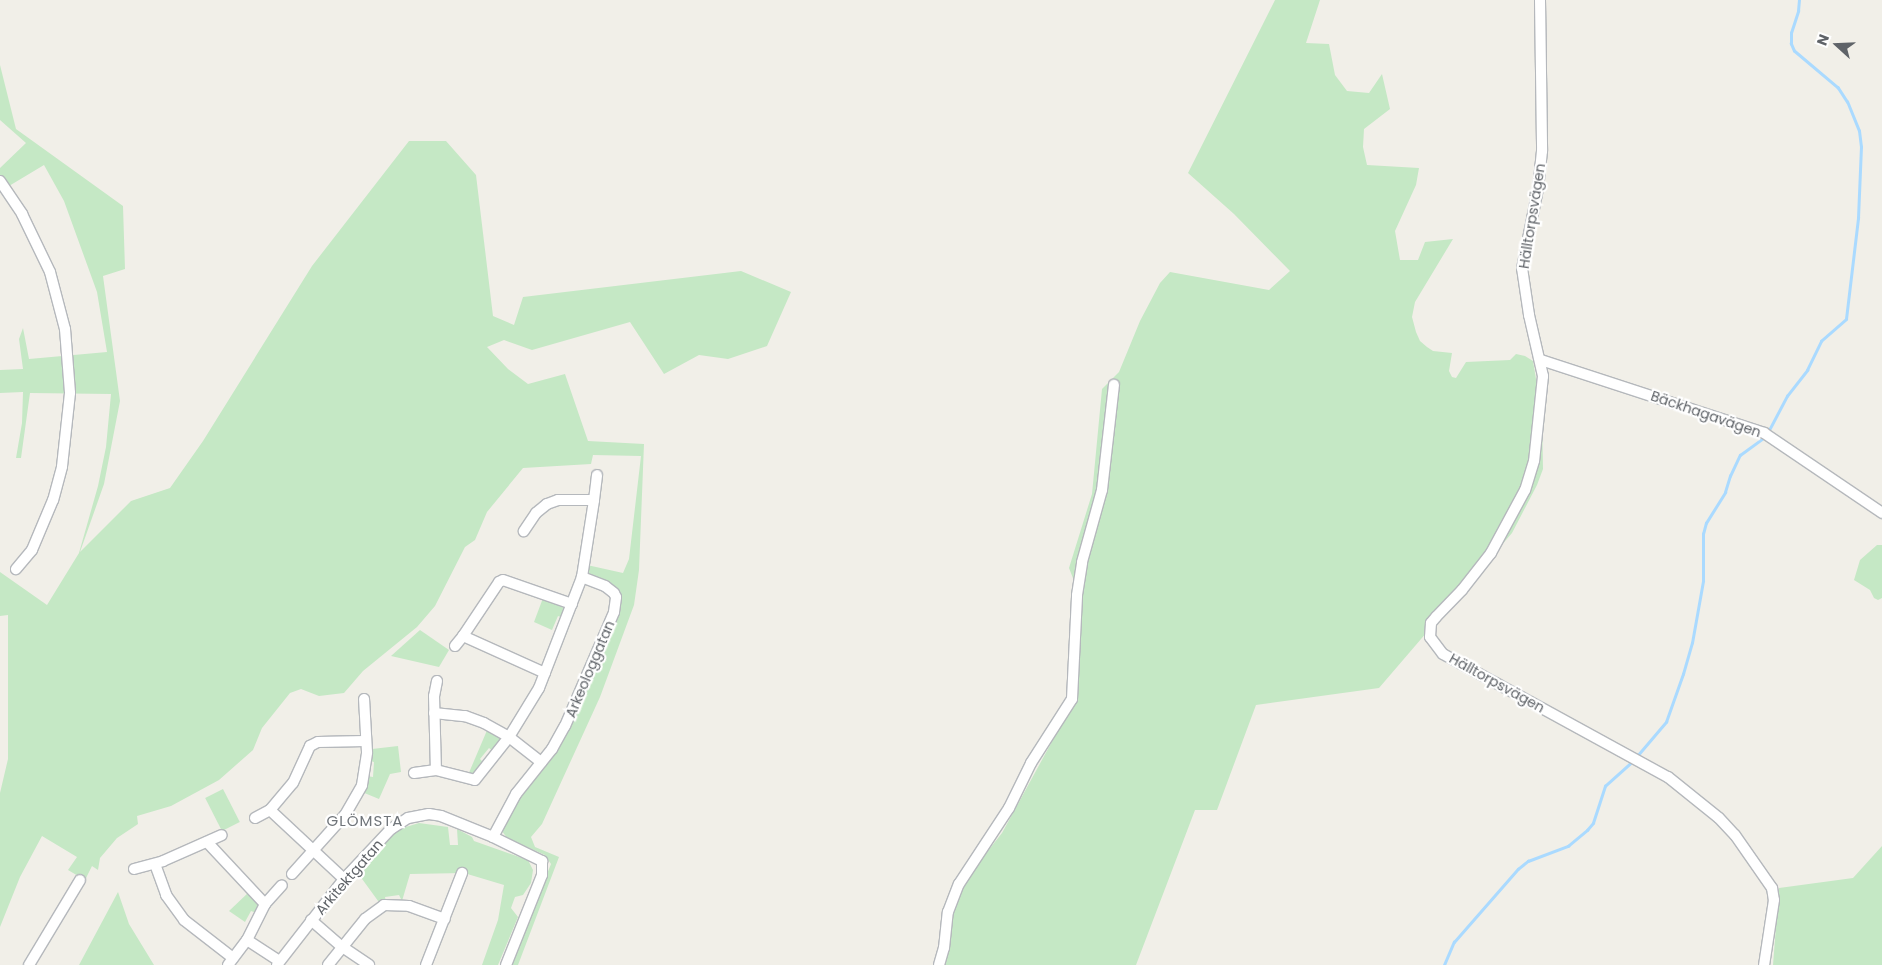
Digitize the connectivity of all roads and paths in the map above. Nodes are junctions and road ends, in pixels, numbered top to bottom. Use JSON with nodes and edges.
{"nodes":[{"id":1,"x":1540,"y":0,"type":"edge"},
{"id":2,"x":0,"y":181,"type":"edge"},
{"id":3,"x":1541,"y":360,"type":"junction"},
{"id":4,"x":1114,"y":385,"type":"dead end"},
{"id":5,"x":597,"y":475,"type":"dead end"},
{"id":6,"x":594,"y":500,"type":"junction"},
{"id":7,"x":1882,"y":513,"type":"edge"},
{"id":8,"x":524,"y":531,"type":"dead end"},
{"id":9,"x":16,"y":569,"type":"dead end"},
{"id":10,"x":582,"y":577,"type":"junction"},
{"id":11,"x":572,"y":604,"type":"junction"},
{"id":12,"x":463,"y":636,"type":"junction"},
{"id":13,"x":455,"y":646,"type":"dead end"},
{"id":14,"x":545,"y":673,"type":"junction"},
{"id":15,"x":437,"y":681,"type":"dead end"},
{"id":16,"x":364,"y":699,"type":"dead end"},
{"id":17,"x":434,"y":713,"type":"junction"},
{"id":18,"x":509,"y":737,"type":"junction"},
{"id":19,"x":366,"y":741,"type":"junction"},
{"id":20,"x":541,"y":762,"type":"junction"},
{"id":21,"x":436,"y":770,"type":"junction"},
{"id":22,"x":414,"y":773,"type":"dead end"},
{"id":23,"x":270,"y":810,"type":"junction"},
{"id":24,"x":254,"y":818,"type":"dead end"},
{"id":25,"x":222,"y":835,"type":"dead end"},
{"id":26,"x":494,"y":837,"type":"junction"},
{"id":27,"x":207,"y":842,"type":"junction"},
{"id":28,"x":313,"y":850,"type":"junction"},
{"id":29,"x":155,"y":864,"type":"junction"},
{"id":30,"x":134,"y":869,"type":"dead end"},
{"id":31,"x":462,"y":873,"type":"dead end"},
{"id":32,"x":292,"y":874,"type":"dead end"},
{"id":33,"x":344,"y":878,"type":"junction"},
{"id":34,"x":80,"y":880,"type":"dead end"},
{"id":35,"x":282,"y":886,"type":"dead end"},
{"id":36,"x":265,"y":904,"type":"junction"},
{"id":37,"x":445,"y":919,"type":"junction"},
{"id":38,"x":311,"y":920,"type":"junction"},
{"id":39,"x":247,"y":940,"type":"junction"},
{"id":40,"x":341,"y":946,"type":"junction"},
{"id":41,"x":230,"y":962,"type":"edge"},
{"id":42,"x":278,"y":963,"type":"edge"},
{"id":43,"x":29,"y":965,"type":"edge"},
{"id":44,"x":328,"y":965,"type":"edge"},
{"id":45,"x":369,"y":965,"type":"edge"},
{"id":46,"x":426,"y":965,"type":"edge"},
{"id":47,"x":506,"y":965,"type":"edge"},
{"id":48,"x":939,"y":965,"type":"edge"},
{"id":49,"x":1764,"y":965,"type":"edge"}],
"edges":[{"from":1,"to":3,"type":"street","name":"Hälltorpsvägen"},
{"from":2,"to":9,"type":"street"},
{"from":3,"to":7,"type":"street","name":"Bäckhagavägen"},
{"from":3,"to":49,"type":"street","name":"Hälltorpsvägen"},
{"from":4,"to":48,"type":"street"},
{"from":5,"to":6,"type":"street"},
{"from":6,"to":8,"type":"street"},
{"from":6,"to":10,"type":"street"},
{"from":10,"to":11,"type":"street"},
{"from":10,"to":20,"type":"street","name":"Arkeologgatan"},
{"from":11,"to":12,"type":"street"},
{"from":11,"to":14,"type":"street"},
{"from":12,"to":13,"type":"street"},
{"from":12,"to":14,"type":"street"},
{"from":14,"to":18,"type":"street"},
{"from":15,"to":17,"type":"street"},
{"from":16,"to":19,"type":"street"},
{"from":17,"to":18,"type":"street"},
{"from":17,"to":21,"type":"street"},
{"from":18,"to":20,"type":"street"},
{"from":18,"to":21,"type":"street"},
{"from":19,"to":23,"type":"street"},
{"from":19,"to":28,"type":"street"},
{"from":20,"to":26,"type":"street","name":"Arkeologgatan"},
{"from":21,"to":22,"type":"street"},
{"from":23,"to":24,"type":"street"},
{"from":23,"to":28,"type":"street"},
{"from":25,"to":27,"type":"street"},
{"from":26,"to":33,"type":"street","name":"Arkitektgatan"},
{"from":26,"to":47,"type":"street","name":"Arkitektgatan"},
{"from":27,"to":29,"type":"street"},
{"from":27,"to":36,"type":"street"},
{"from":28,"to":32,"type":"street"},
{"from":28,"to":33,"type":"street"},
{"from":29,"to":30,"type":"street"},
{"from":29,"to":41,"type":"street"},
{"from":31,"to":37,"type":"street"},
{"from":33,"to":38,"type":"street","name":"Arkitektgatan"},
{"from":34,"to":43,"type":"street"},
{"from":35,"to":36,"type":"street"},
{"from":36,"to":39,"type":"street"},
{"from":37,"to":40,"type":"street"},
{"from":37,"to":46,"type":"street"},
{"from":38,"to":40,"type":"street"},
{"from":38,"to":42,"type":"street","name":"Arkitektgatan"},
{"from":39,"to":41,"type":"street"},
{"from":39,"to":42,"type":"street"},
{"from":40,"to":44,"type":"street"},
{"from":40,"to":45,"type":"street"}]}
